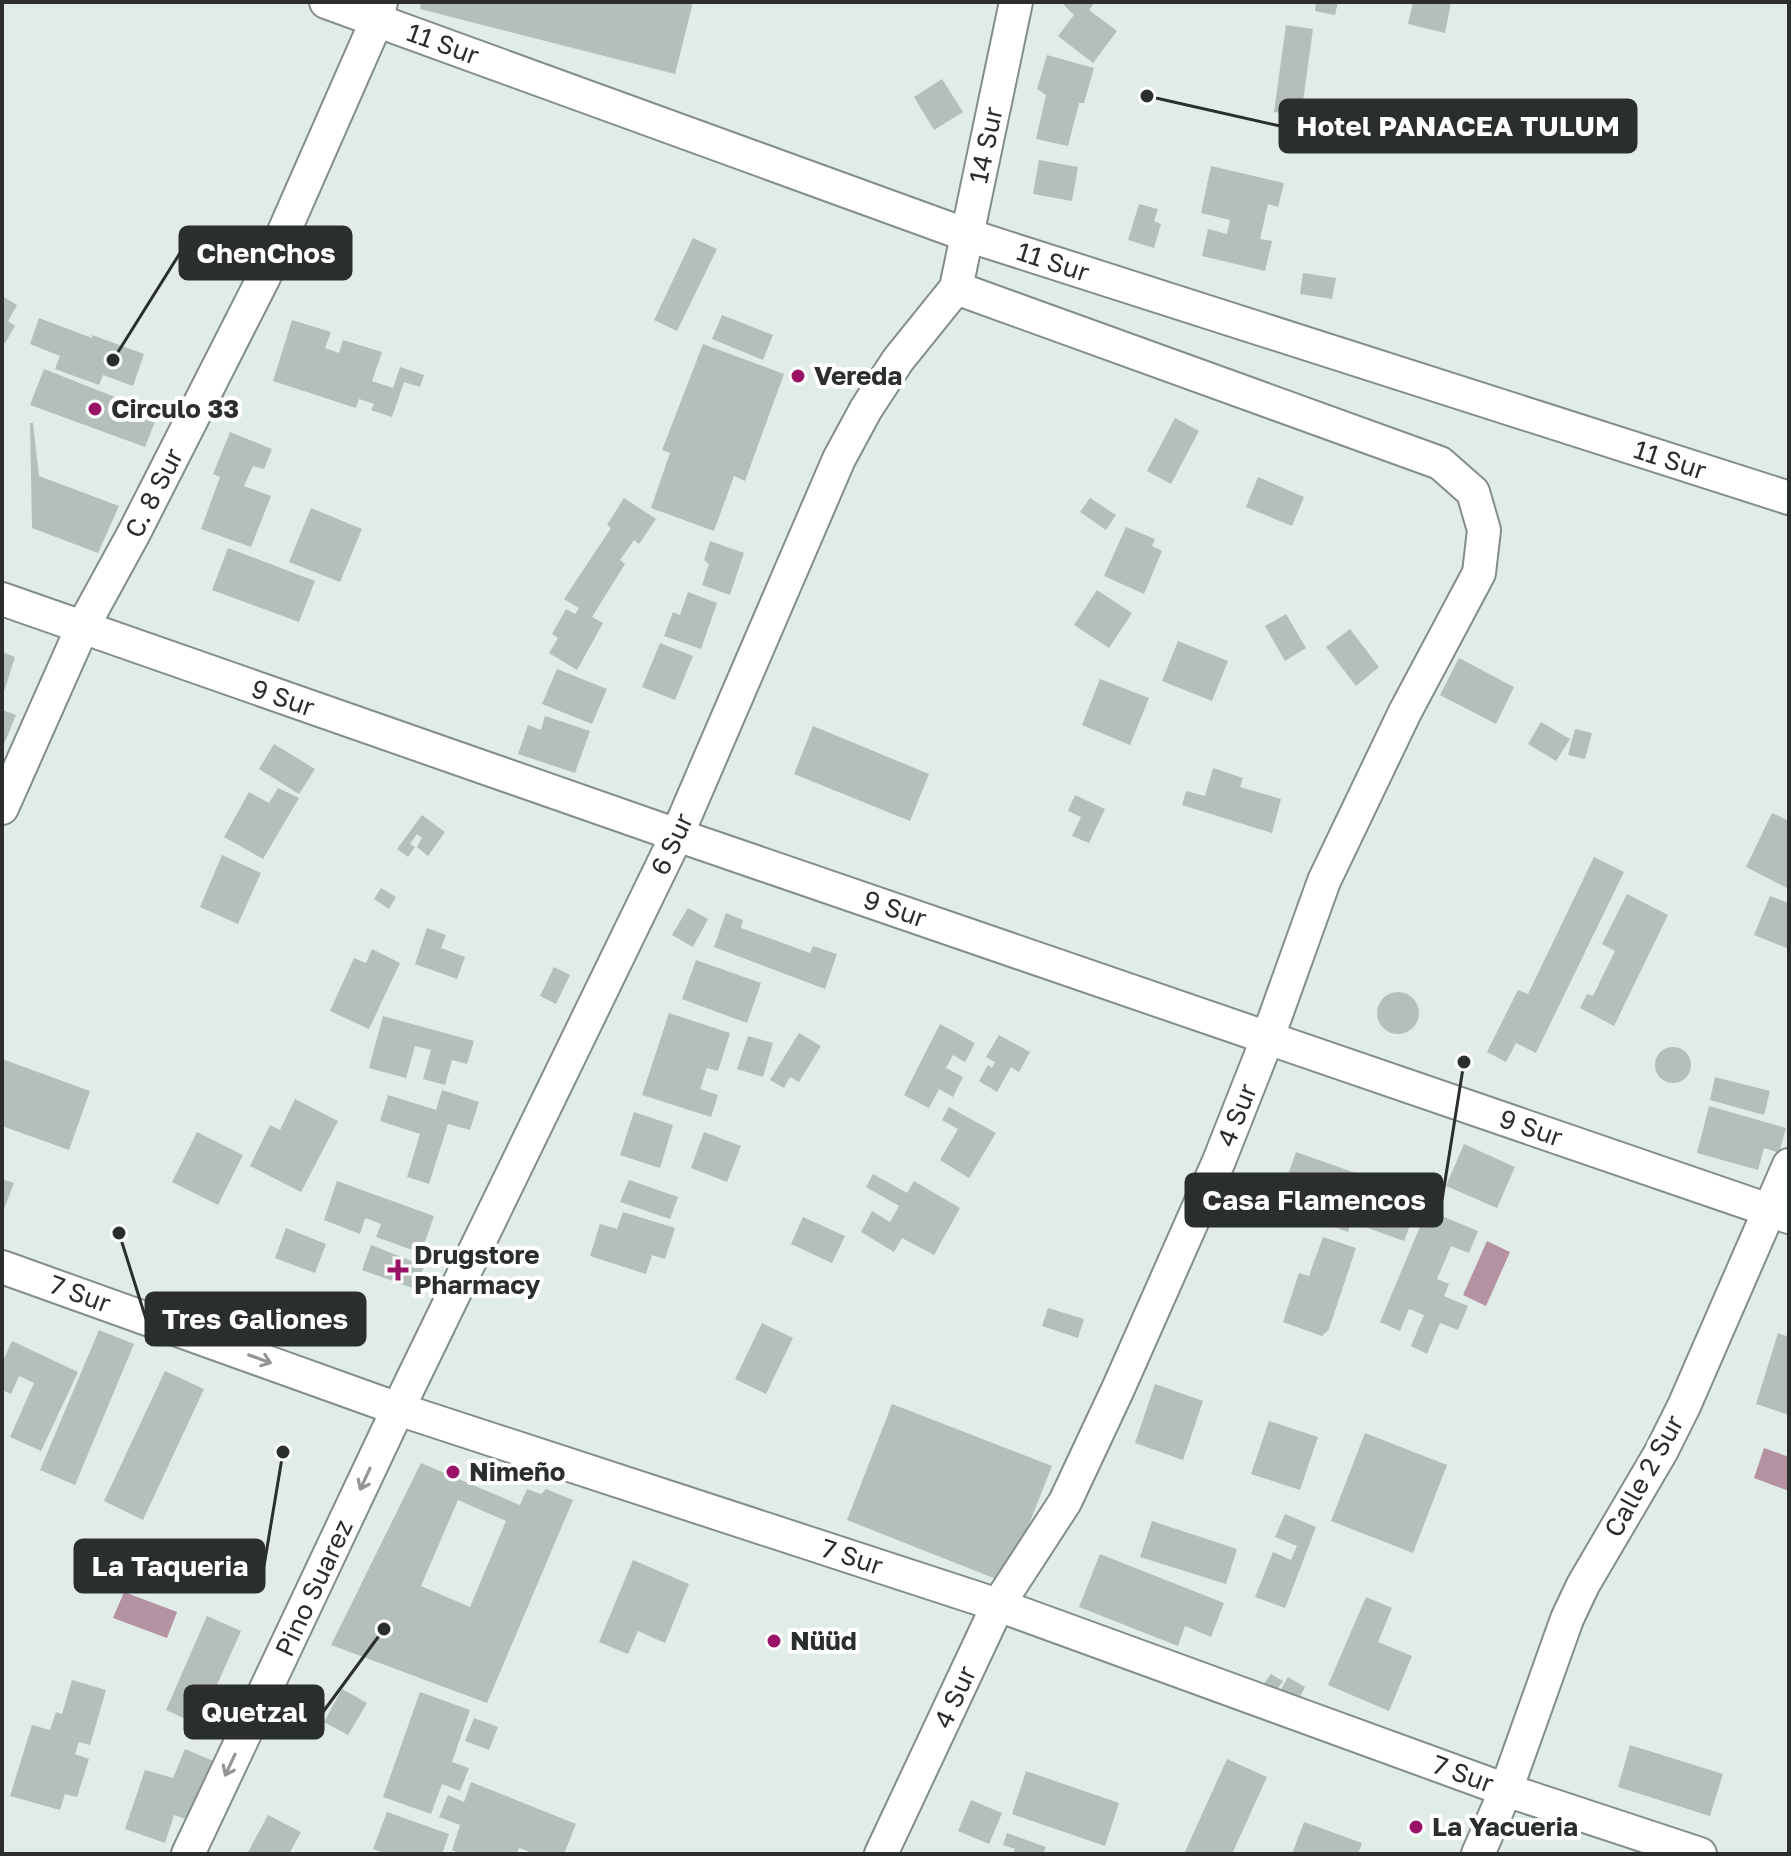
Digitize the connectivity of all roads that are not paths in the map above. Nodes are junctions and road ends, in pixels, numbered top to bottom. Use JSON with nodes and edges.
{"nodes":[{"id":1,"x":326,"y":2,"type":"edge"},
{"id":2,"x":1016,"y":2,"type":"edge"},
{"id":3,"x":379,"y":11,"type":"edge"},
{"id":4,"x":967,"y":235,"type":"junction"},
{"id":5,"x":956,"y":288,"type":"junction"},
{"id":6,"x":1789,"y":498,"type":"edge"},
{"id":7,"x":2,"y":599,"type":"edge"},
{"id":8,"x":82,"y":628,"type":"junction"},
{"id":9,"x":2,"y":808,"type":"edge"},
{"id":10,"x":677,"y":835,"type":"junction"},
{"id":11,"x":1268,"y":1037,"type":"junction"},
{"id":12,"x":1789,"y":1165,"type":"edge"},
{"id":13,"x":1780,"y":1213,"type":"edge"},
{"id":14,"x":2,"y":1267,"type":"edge"},
{"id":15,"x":398,"y":1409,"type":"junction"},
{"id":16,"x":998,"y":1605,"type":"junction"},
{"id":17,"x":1506,"y":1790,"type":"junction"},
{"id":18,"x":188,"y":1854,"type":"edge"},
{"id":19,"x":881,"y":1854,"type":"edge"},
{"id":20,"x":1478,"y":1854,"type":"edge"},
{"id":21,"x":1700,"y":1854,"type":"edge"}],
"edges":[{"from":1,"to":3,"type":"street","name":"11 Sur"},
{"from":2,"to":4,"type":"street","name":"14 Sur"},
{"from":3,"to":4,"type":"street","name":"11 Sur"},
{"from":3,"to":8,"type":"street","name":"C. 8 Sur"},
{"from":4,"to":5,"type":"street","name":"14 Sur"},
{"from":4,"to":6,"type":"street","name":"11 Sur"},
{"from":5,"to":10,"type":"street","name":"6 Sur"},
{"from":5,"to":11,"type":"street","name":"4 Sur"},
{"from":7,"to":8,"type":"street","name":"9 Sur"},
{"from":8,"to":9,"type":"street","name":"C. 8 Sur"},
{"from":8,"to":10,"type":"street","name":"9 Sur"},
{"from":10,"to":11,"type":"street","name":"9 Sur"},
{"from":10,"to":15,"type":"street","name":"6 Sur"},
{"from":11,"to":13,"type":"street","name":"9 Sur"},
{"from":11,"to":16,"type":"street","name":"4 Sur"},
{"from":12,"to":13,"type":"street","name":"Calle 2 Sur"},
{"from":13,"to":17,"type":"street","name":"Calle 2 Sur"},
{"from":14,"to":15,"type":"street","name":"7 Sur","one_way":true},
{"from":15,"to":16,"type":"street","name":"7 Sur"},
{"from":15,"to":18,"type":"street","name":"Pino Suarez","one_way":true},
{"from":16,"to":17,"type":"street","name":"7 Sur"},
{"from":16,"to":19,"type":"street","name":"4 Sur"},
{"from":17,"to":20,"type":"street","name":"Calle 2 Sur"},
{"from":17,"to":21,"type":"street","name":"7 Sur"}]}
